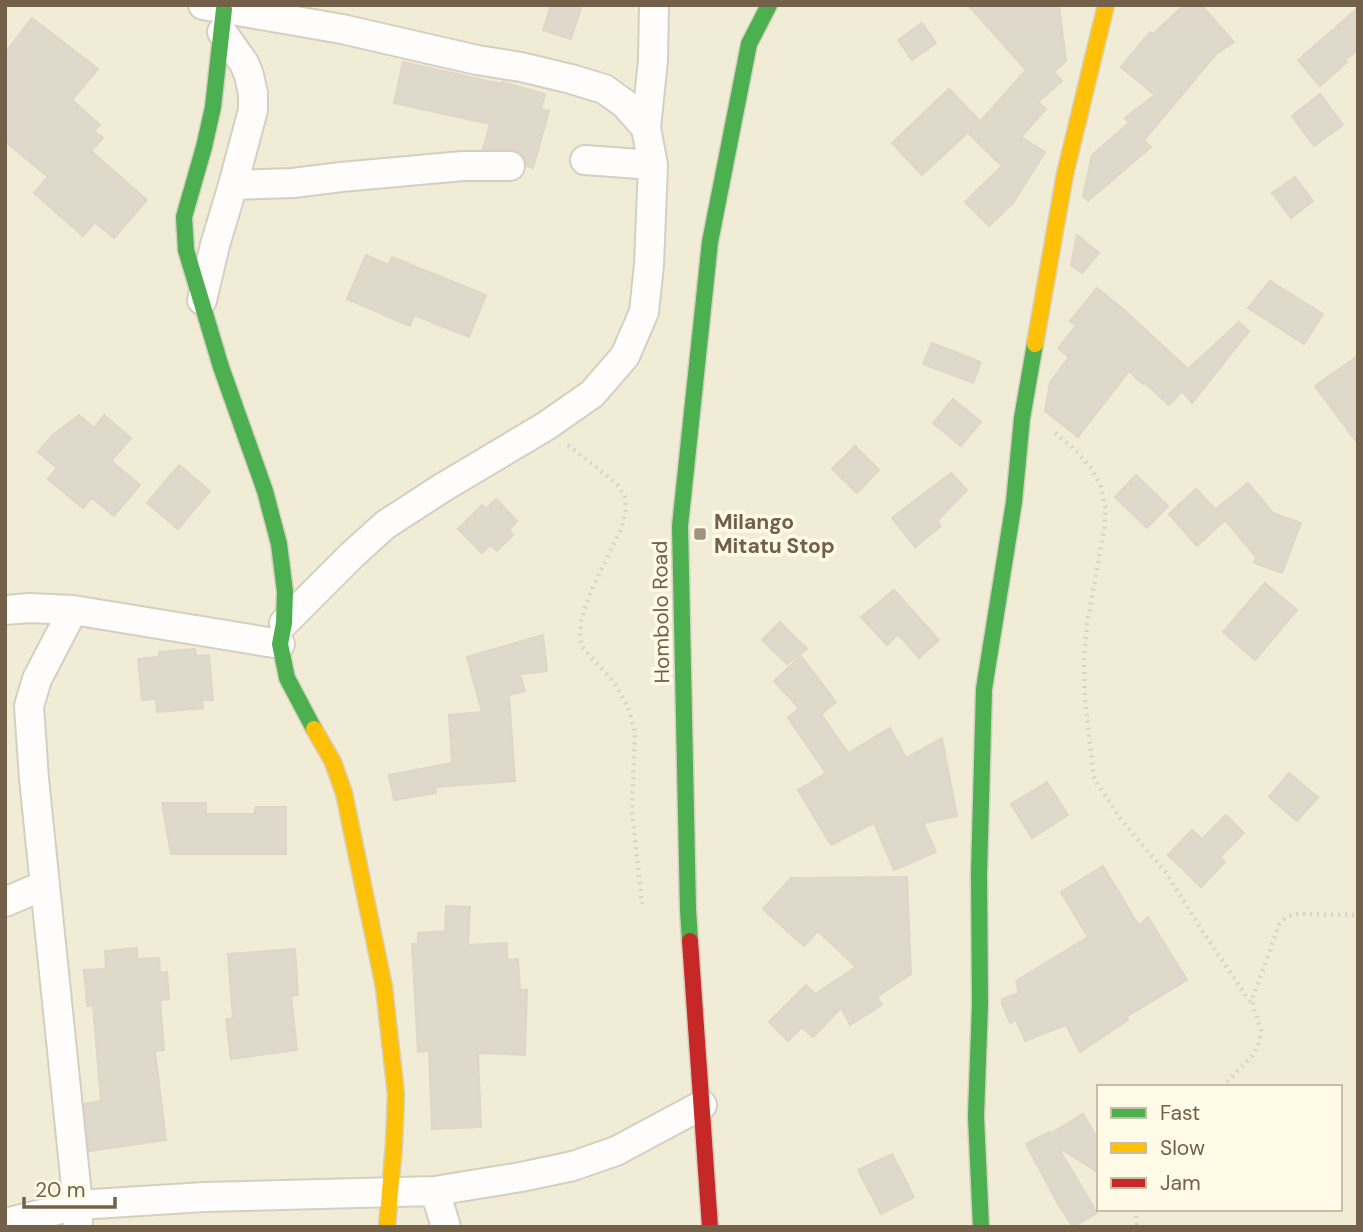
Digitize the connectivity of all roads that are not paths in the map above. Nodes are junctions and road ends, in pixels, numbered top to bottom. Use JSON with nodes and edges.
{"nodes":[{"id":1,"x":654,"y":5,"type":"edge"},
{"id":2,"x":769,"y":5,"type":"edge"},
{"id":3,"x":1106,"y":5,"type":"edge"},
{"id":4,"x":216,"y":16,"type":"edge"},
{"id":5,"x":646,"y":128,"type":"junction"},
{"id":6,"x":585,"y":160,"type":"dead end"},
{"id":7,"x":653,"y":165,"type":"junction"},
{"id":8,"x":510,"y":166,"type":"dead end"},
{"id":9,"x":233,"y":185,"type":"junction"},
{"id":10,"x":202,"y":300,"type":"junction"},
{"id":11,"x":5,"y":610,"type":"edge"},
{"id":12,"x":73,"y":610,"type":"junction"},
{"id":13,"x":282,"y":634,"type":"junction"},
{"id":14,"x":45,"y":885,"type":"junction"},
{"id":15,"x":5,"y":902,"type":"edge"},
{"id":16,"x":702,"y":1105,"type":"junction"},
{"id":17,"x":435,"y":1191,"type":"junction"},
{"id":18,"x":389,"y":1192,"type":"junction"},
{"id":19,"x":78,"y":1216,"type":"edge"},
{"id":20,"x":5,"y":1223,"type":"edge"},
{"id":21,"x":387,"y":1227,"type":"edge"},
{"id":22,"x":446,"y":1227,"type":"edge"},
{"id":23,"x":710,"y":1227,"type":"edge"},
{"id":24,"x":981,"y":1227,"type":"edge"}],
"edges":[{"from":1,"to":5,"type":"street"},
{"from":2,"to":16,"type":"street","name":"Hombolo Road"},
{"from":3,"to":24,"type":"street"},
{"from":4,"to":5,"type":"street"},
{"from":4,"to":9,"type":"street"},
{"from":4,"to":10,"type":"street"},
{"from":5,"to":7,"type":"street"},
{"from":6,"to":7,"type":"street"},
{"from":7,"to":13,"type":"street"},
{"from":8,"to":9,"type":"street"},
{"from":9,"to":10,"type":"street"},
{"from":10,"to":13,"type":"street"},
{"from":11,"to":12,"type":"street"},
{"from":12,"to":13,"type":"street"},
{"from":12,"to":14,"type":"street"},
{"from":13,"to":18,"type":"street"},
{"from":14,"to":15,"type":"street"},
{"from":14,"to":19,"type":"street"},
{"from":16,"to":17,"type":"street"},
{"from":16,"to":23,"type":"street","name":"Hombolo Road"},
{"from":17,"to":18,"type":"street"},
{"from":17,"to":22,"type":"street"},
{"from":18,"to":19,"type":"street"},
{"from":18,"to":21,"type":"street"},
{"from":19,"to":20,"type":"street"}]}
